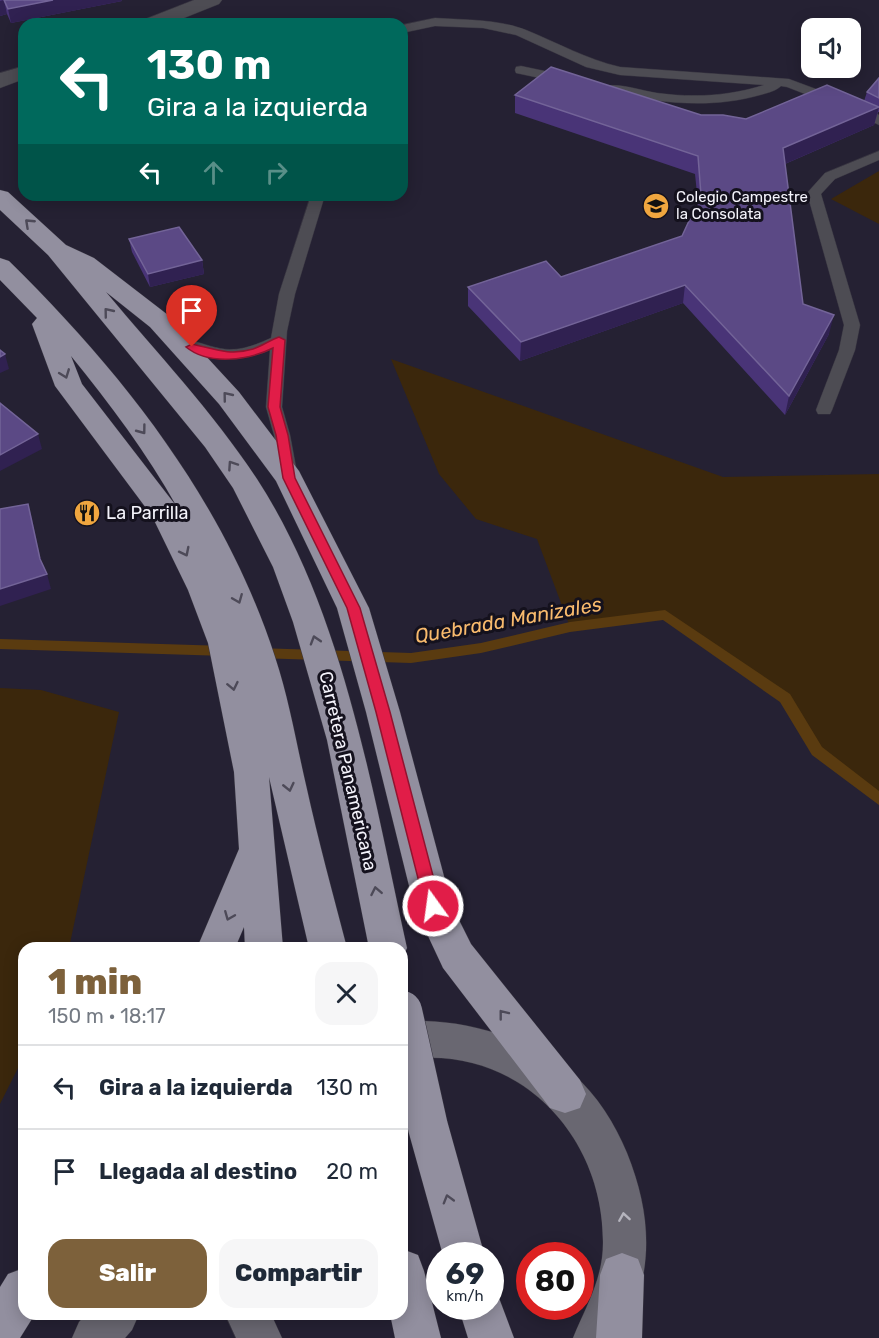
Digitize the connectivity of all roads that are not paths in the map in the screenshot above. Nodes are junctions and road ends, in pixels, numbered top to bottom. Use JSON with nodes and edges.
{"nodes":[{"id":1,"x":212,"y":0,"type":"edge"},
{"id":2,"x":166,"y":18,"type":"edge"},
{"id":3,"x":408,"y":28,"type":"edge"},
{"id":4,"x":521,"y":70,"type":"dead end"},
{"id":5,"x":18,"y":74,"type":"edge"},
{"id":6,"x":0,"y":81,"type":"edge"},
{"id":7,"x":789,"y":83,"type":"junction"},
{"id":8,"x":879,"y":121,"type":"edge"},
{"id":9,"x":879,"y":155,"type":"edge"},
{"id":10,"x":0,"y":197,"type":"edge"},
{"id":11,"x":316,"y":201,"type":"edge"},
{"id":12,"x":57,"y":250,"type":"junction"},
{"id":13,"x":0,"y":266,"type":"edge"},
{"id":14,"x":36,"y":300,"type":"junction"},
{"id":15,"x":279,"y":340,"type":"junction"},
{"id":16,"x":180,"y":342,"type":"junction"},
{"id":17,"x":824,"y":410,"type":"dead end"},
{"id":18,"x":289,"y":478,"type":"junction"},
{"id":19,"x":258,"y":845,"type":"junction"},
{"id":20,"x":218,"y":942,"type":"edge"},
{"id":21,"x":264,"y":942,"type":"edge"},
{"id":22,"x":327,"y":942,"type":"edge"},
{"id":23,"x":387,"y":942,"type":"edge"},
{"id":24,"x":408,"y":1038,"type":"edge"},
{"id":25,"x":408,"y":1041,"type":"edge"},
{"id":26,"x":565,"y":1094,"type":"junction"},
{"id":27,"x":460,"y":1242,"type":"edge"},
{"id":28,"x":622,"y":1275,"type":"junction"},
{"id":29,"x":408,"y":1296,"type":"edge"},
{"id":30,"x":18,"y":1300,"type":"edge"},
{"id":31,"x":111,"y":1320,"type":"edge"},
{"id":32,"x":251,"y":1320,"type":"edge"},
{"id":33,"x":484,"y":1320,"type":"edge"},
{"id":34,"x":0,"y":1329,"type":"edge"},
{"id":35,"x":95,"y":1338,"type":"edge"},
{"id":36,"x":260,"y":1338,"type":"edge"},
{"id":37,"x":418,"y":1338,"type":"edge"},
{"id":38,"x":490,"y":1338,"type":"edge"},
{"id":39,"x":596,"y":1338,"type":"edge"},
{"id":40,"x":619,"y":1338,"type":"edge"}],
"edges":[{"from":1,"to":2,"type":"street"},
{"from":3,"to":7,"type":"lane"},
{"from":4,"to":7,"type":"lane"},
{"from":5,"to":6,"type":"street"},
{"from":7,"to":8,"type":"lane"},
{"from":9,"to":17,"type":"lane"},
{"from":12,"to":10,"type":"highway","name":"Carretera Panamericana","one_way":true},
{"from":11,"to":15,"type":"lane"},
{"from":12,"to":16,"type":"highway"},
{"from":23,"to":12,"type":"highway","name":"Carretera Panamericana","one_way":true},
{"from":13,"to":14,"type":"highway"},
{"from":14,"to":19,"type":"highway","one_way":true},
{"from":14,"to":22,"type":"highway","one_way":true},
{"from":15,"to":16,"type":"lane"},
{"from":15,"to":18,"type":"lane"},
{"from":18,"to":16,"type":"highway","one_way":true},
{"from":26,"to":18,"type":"highway","one_way":true},
{"from":19,"to":20,"type":"highway","one_way":true},
{"from":19,"to":21,"type":"highway"},
{"from":27,"to":24,"type":"highway","one_way":true,"bridge":true},
{"from":25,"to":26,"type":"main road"},
{"from":28,"to":26,"type":"main road","one_way":true},
{"from":28,"to":39,"type":"main road"},
{"from":28,"to":40,"type":"highway"},
{"from":29,"to":37,"type":"highway"},
{"from":30,"to":34,"type":"highway"},
{"from":31,"to":35,"type":"main road"},
{"from":32,"to":36,"type":"main road"},
{"from":33,"to":38,"type":"highway"}]}
